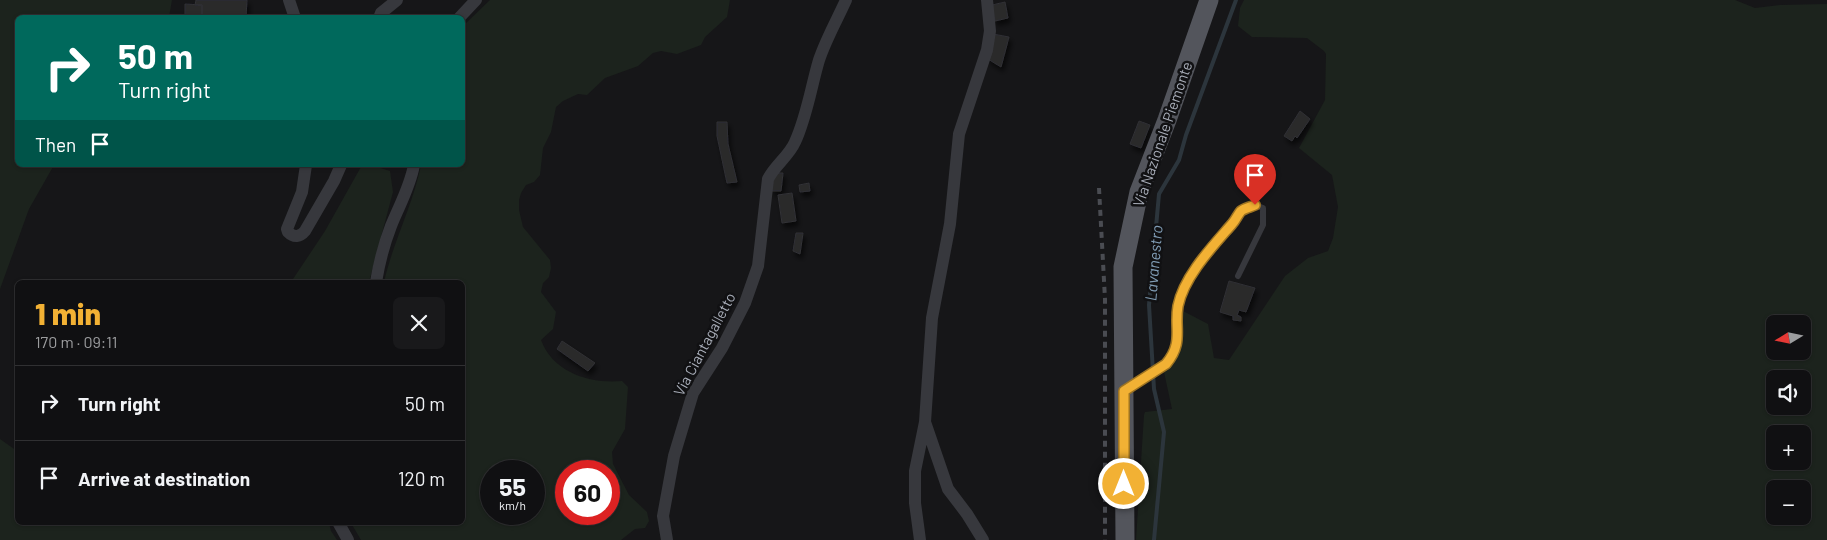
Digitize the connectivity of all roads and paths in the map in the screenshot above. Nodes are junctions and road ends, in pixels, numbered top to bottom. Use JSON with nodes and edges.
{"nodes":[{"id":1,"x":290,"y":0,"type":"edge"},
{"id":2,"x":397,"y":0,"type":"edge"},
{"id":3,"x":476,"y":0,"type":"edge"},
{"id":4,"x":846,"y":0,"type":"edge"},
{"id":5,"x":987,"y":0,"type":"edge"},
{"id":6,"x":1210,"y":0,"type":"edge"},
{"id":7,"x":294,"y":15,"type":"edge"},
{"id":8,"x":380,"y":15,"type":"edge"},
{"id":9,"x":462,"y":15,"type":"edge"},
{"id":10,"x":306,"y":167,"type":"edge"},
{"id":11,"x":340,"y":167,"type":"edge"},
{"id":12,"x":414,"y":167,"type":"edge"},
{"id":13,"x":1238,"y":276,"type":"dead end"},
{"id":14,"x":376,"y":280,"type":"edge"},
{"id":15,"x":1129,"y":388,"type":"junction"},
{"id":16,"x":925,"y":422,"type":"junction"},
{"id":17,"x":340,"y":525,"type":"edge"},
{"id":18,"x":348,"y":540,"type":"edge"},
{"id":19,"x":667,"y":540,"type":"edge"},
{"id":20,"x":920,"y":540,"type":"edge"},
{"id":21,"x":983,"y":540,"type":"edge"},
{"id":22,"x":1124,"y":540,"type":"edge"}],
"edges":[{"from":1,"to":7,"type":"street"},
{"from":2,"to":8,"type":"street"},
{"from":3,"to":9,"type":"street"},
{"from":4,"to":19,"type":"street","name":"Via Ciantagalletto"},
{"from":5,"to":16,"type":"street"},
{"from":6,"to":15,"type":"main road","name":"Via Nazionale Piemonte"},
{"from":10,"to":11,"type":"street"},
{"from":12,"to":14,"type":"street"},
{"from":13,"to":15,"type":"lane"},
{"from":15,"to":22,"type":"main road","name":"Via Nazionale Piemonte"},
{"from":16,"to":20,"type":"street"},
{"from":16,"to":21,"type":"street"},
{"from":17,"to":18,"type":"street"}]}
